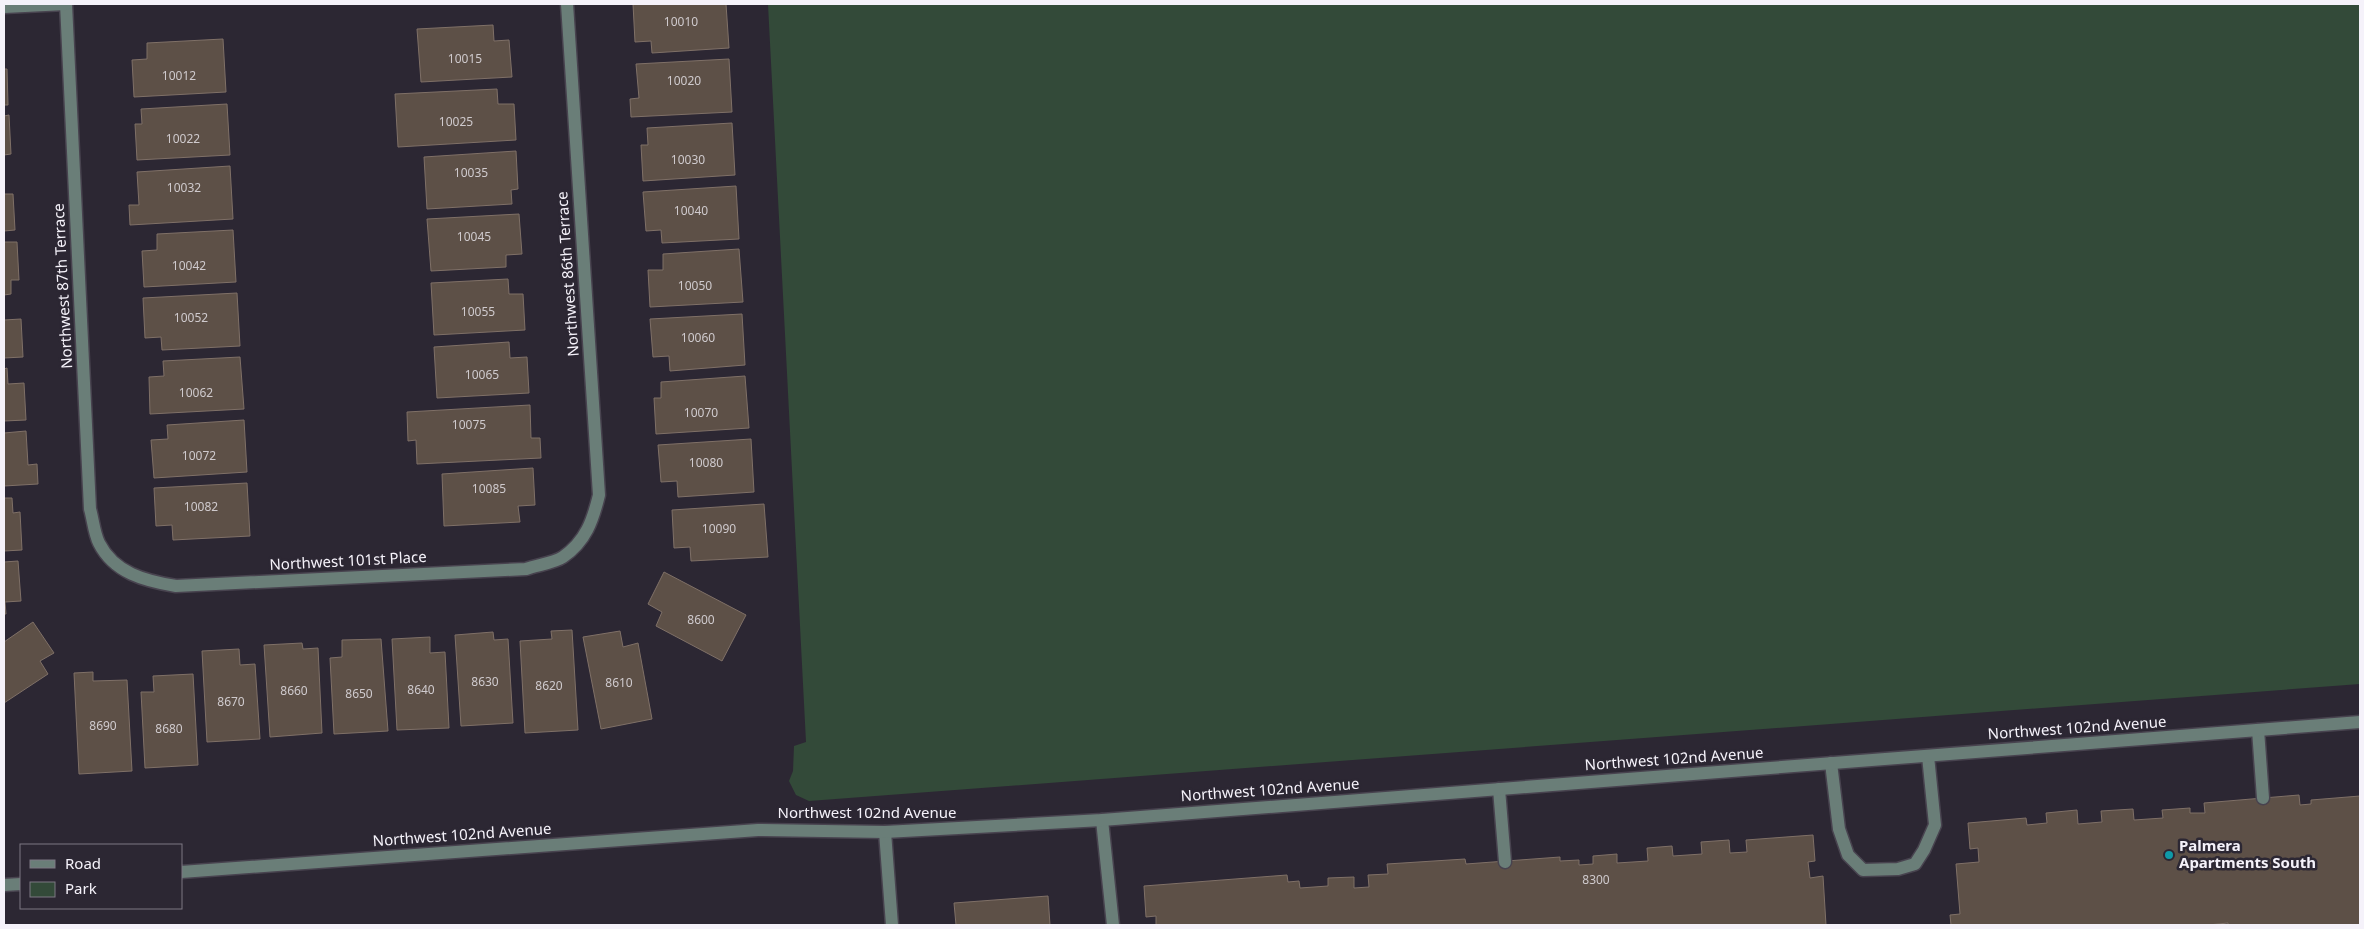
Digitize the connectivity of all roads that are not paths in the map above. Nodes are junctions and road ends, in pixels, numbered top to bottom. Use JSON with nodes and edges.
{"nodes":[{"id":1,"x":66,"y":4,"type":"edge"},
{"id":2,"x":567,"y":4,"type":"edge"},
{"id":3,"x":4,"y":7,"type":"edge"},
{"id":4,"x":581,"y":539,"type":"joint"},
{"id":5,"x":112,"y":563,"type":"joint"},
{"id":6,"x":2360,"y":722,"type":"edge"},
{"id":7,"x":2258,"y":730,"type":"junction"},
{"id":8,"x":1928,"y":756,"type":"junction"},
{"id":9,"x":1831,"y":763,"type":"junction"},
{"id":10,"x":1499,"y":789,"type":"junction"},
{"id":11,"x":2263,"y":798,"type":"dead end"},
{"id":12,"x":1102,"y":820,"type":"junction"},
{"id":13,"x":886,"y":832,"type":"junction"},
{"id":14,"x":1505,"y":862,"type":"dead end"},
{"id":15,"x":182,"y":872,"type":"edge"},
{"id":16,"x":20,"y":884,"type":"edge"},
{"id":17,"x":4,"y":885,"type":"edge"},
{"id":18,"x":892,"y":925,"type":"edge"},
{"id":19,"x":1113,"y":925,"type":"edge"}],
"edges":[{"from":1,"to":3,"type":"street"},
{"from":1,"to":5,"type":"street","name":"Northwest 87th Terrace"},
{"from":2,"to":4,"type":"street","name":"Northwest 86th Terrace"},
{"from":4,"to":5,"type":"street","name":"Northwest 101st Place"},
{"from":6,"to":7,"type":"street","name":"Northwest 102nd Avenue"},
{"from":7,"to":8,"type":"street","name":"Northwest 102nd Avenue"},
{"from":7,"to":11,"type":"street"},
{"from":8,"to":9,"type":"street","name":"Northwest 102nd Avenue"},
{"from":8,"to":9,"type":"street"},
{"from":9,"to":10,"type":"street","name":"Northwest 102nd Avenue"},
{"from":10,"to":12,"type":"street","name":"Northwest 102nd Avenue"},
{"from":10,"to":14,"type":"street"},
{"from":12,"to":13,"type":"street","name":"Northwest 102nd Avenue"},
{"from":12,"to":19,"type":"street"},
{"from":13,"to":15,"type":"street","name":"Northwest 102nd Avenue"},
{"from":13,"to":18,"type":"street"},
{"from":16,"to":17,"type":"street"}]}
